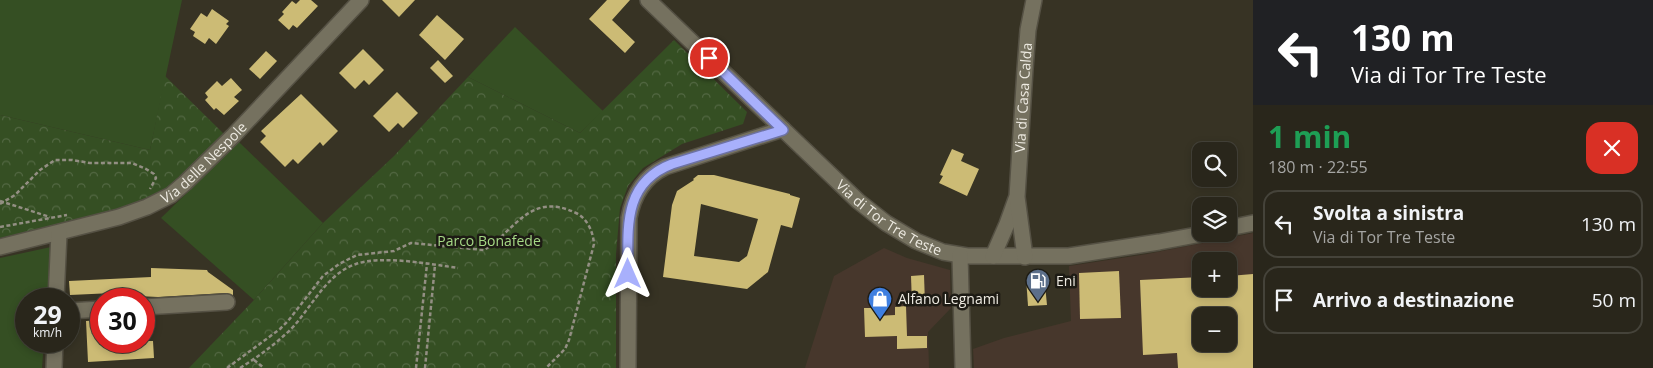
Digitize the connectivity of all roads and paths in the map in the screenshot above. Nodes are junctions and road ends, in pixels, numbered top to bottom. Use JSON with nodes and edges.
{"nodes":[{"id":1,"x":361,"y":0,"type":"edge"},
{"id":2,"x":648,"y":0,"type":"edge"},
{"id":3,"x":1034,"y":0,"type":"edge"},
{"id":4,"x":783,"y":130,"type":"junction"},
{"id":5,"x":150,"y":190,"type":"dead end"},
{"id":6,"x":1017,"y":197,"type":"junction"},
{"id":7,"x":1,"y":202,"type":"edge"},
{"id":8,"x":70,"y":214,"type":"dead end"},
{"id":9,"x":51,"y":217,"type":"junction"},
{"id":10,"x":1253,"y":224,"type":"edge"},
{"id":11,"x":0,"y":227,"type":"edge"},
{"id":12,"x":1237,"y":227,"type":"edge"},
{"id":13,"x":59,"y":233,"type":"junction"},
{"id":14,"x":1192,"y":236,"type":"edge"},
{"id":15,"x":0,"y":247,"type":"edge"},
{"id":16,"x":960,"y":255,"type":"junction"},
{"id":17,"x":993,"y":256,"type":"junction"},
{"id":18,"x":1025,"y":257,"type":"junction"},
{"id":19,"x":427,"y":264,"type":"junction"},
{"id":20,"x":435,"y":265,"type":"junction"},
{"id":21,"x":458,"y":268,"type":"dead end"},
{"id":22,"x":56,"y":288,"type":"edge"},
{"id":23,"x":227,"y":302,"type":"dead end"},
{"id":24,"x":155,"y":306,"type":"edge"},
{"id":25,"x":55,"y":353,"type":"edge"},
{"id":26,"x":253,"y":360,"type":"junction"},
{"id":27,"x":54,"y":368,"type":"edge"},
{"id":28,"x":227,"y":368,"type":"edge"},
{"id":29,"x":240,"y":368,"type":"edge"},
{"id":30,"x":264,"y":368,"type":"edge"},
{"id":31,"x":416,"y":368,"type":"edge"},
{"id":32,"x":425,"y":368,"type":"edge"},
{"id":33,"x":546,"y":368,"type":"edge"},
{"id":34,"x":628,"y":368,"type":"edge"},
{"id":35,"x":963,"y":368,"type":"edge"}],
"edges":[{"from":1,"to":13,"type":"street","name":"Via delle Nespole"},
{"from":2,"to":4,"type":"street","name":"Via di Tor Tre Teste"},
{"from":3,"to":6,"type":"street","name":"Via di Casa Calda"},
{"from":4,"to":16,"type":"street","name":"Via di Tor Tre Teste"},
{"from":4,"to":34,"type":"street"},
{"from":5,"to":7,"type":"path"},
{"from":6,"to":17,"type":"street","name":"Via di Casa Calda"},
{"from":6,"to":18,"type":"street","name":"Via di Casa Calda"},
{"from":7,"to":9,"type":"path"},
{"from":8,"to":9,"type":"path"},
{"from":9,"to":11,"type":"path"},
{"from":10,"to":12,"type":"street"},
{"from":13,"to":15,"type":"street","name":"Via delle Nespole"},
{"from":13,"to":22,"type":"street"},
{"from":14,"to":18,"type":"street","name":"Via di Tor Tre Teste"},
{"from":16,"to":17,"type":"street","name":"Via di Tor Tre Teste"},
{"from":16,"to":35,"type":"street"},
{"from":17,"to":18,"type":"street","name":"Via di Tor Tre Teste"},
{"from":19,"to":20,"type":"path"},
{"from":19,"to":26,"type":"path"},
{"from":19,"to":31,"type":"path"},
{"from":20,"to":21,"type":"path"},
{"from":20,"to":32,"type":"path"},
{"from":23,"to":24,"type":"street"},
{"from":25,"to":27,"type":"street"},
{"from":26,"to":29,"type":"path"},
{"from":26,"to":30,"type":"path"},
{"from":28,"to":33,"type":"path"}]}
